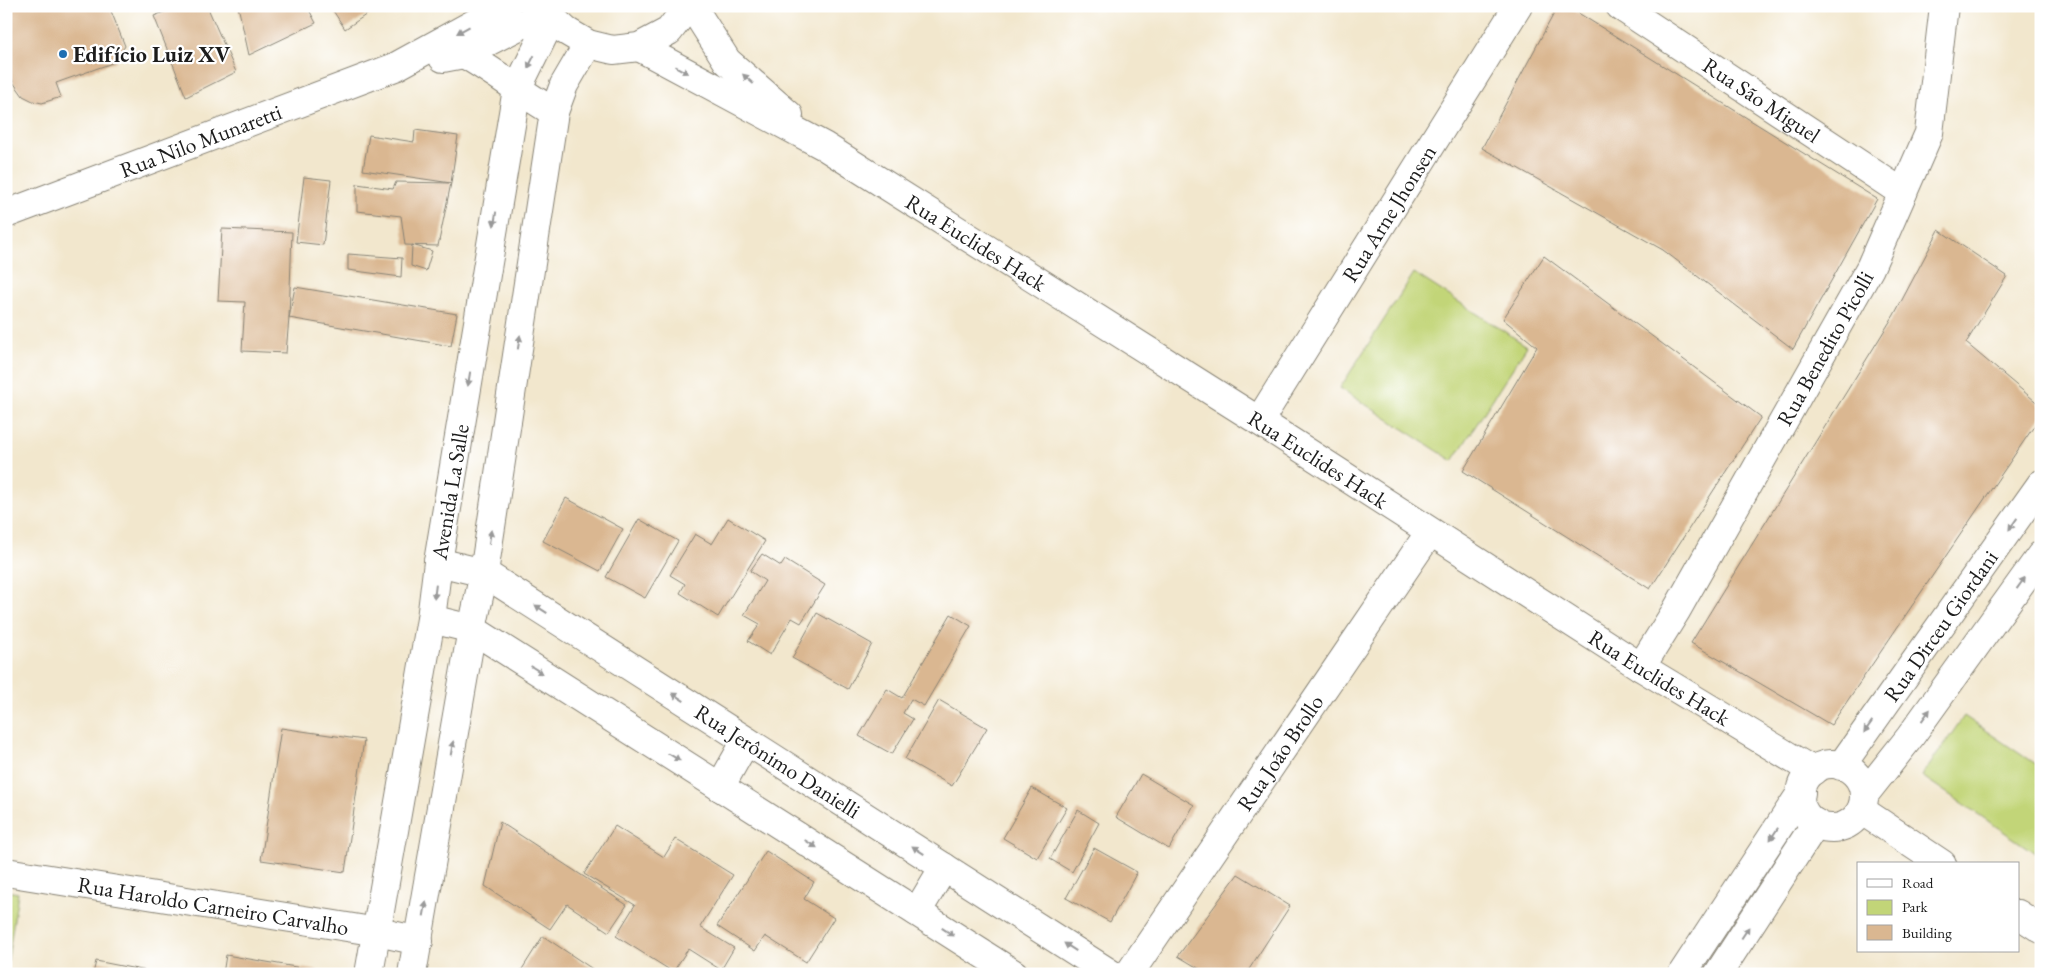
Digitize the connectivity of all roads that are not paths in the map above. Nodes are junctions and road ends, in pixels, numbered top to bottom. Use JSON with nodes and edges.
{"nodes":[{"id":1,"x":506,"y":6,"type":"edge"},
{"id":2,"x":690,"y":6,"type":"edge"},
{"id":3,"x":1518,"y":6,"type":"edge"},
{"id":4,"x":1620,"y":6,"type":"edge"},
{"id":5,"x":1944,"y":6,"type":"edge"},
{"id":6,"x":549,"y":12,"type":"edge"},
{"id":7,"x":588,"y":44,"type":"junction"},
{"id":8,"x":640,"y":47,"type":"junction"},
{"id":9,"x":464,"y":54,"type":"junction"},
{"id":10,"x":395,"y":67,"type":"junction"},
{"id":11,"x":516,"y":90,"type":"junction"},
{"id":12,"x":554,"y":112,"type":"junction"},
{"id":13,"x":824,"y":146,"type":"junction"},
{"id":14,"x":1904,"y":193,"type":"junction"},
{"id":15,"x":6,"y":214,"type":"edge"},
{"id":16,"x":1260,"y":421,"type":"junction"},
{"id":17,"x":2041,"y":484,"type":"edge"},
{"id":18,"x":1430,"y":532,"type":"junction"},
{"id":19,"x":2041,"y":555,"type":"edge"},
{"id":20,"x":438,"y":562,"type":"junction"},
{"id":21,"x":484,"y":573,"type":"junction"},
{"id":22,"x":431,"y":619,"type":"junction"},
{"id":23,"x":472,"y":629,"type":"junction"},
{"id":24,"x":1641,"y":667,"type":"junction"},
{"id":25,"x":746,"y":740,"type":"junction"},
{"id":26,"x":1841,"y":766,"type":"junction"},
{"id":27,"x":1807,"y":782,"type":"junction"},
{"id":28,"x":720,"y":787,"type":"junction"},
{"id":29,"x":1863,"y":803,"type":"junction"},
{"id":30,"x":1816,"y":823,"type":"junction"},
{"id":31,"x":1939,"y":862,"type":"edge"},
{"id":32,"x":944,"y":867,"type":"junction"},
{"id":33,"x":6,"y":872,"type":"edge"},
{"id":34,"x":917,"y":912,"type":"junction"},
{"id":35,"x":2020,"y":915,"type":"edge"},
{"id":36,"x":2041,"y":929,"type":"edge"},
{"id":37,"x":378,"y":932,"type":"junction"},
{"id":38,"x":419,"y":941,"type":"junction"},
{"id":39,"x":1689,"y":963,"type":"edge"},
{"id":40,"x":1720,"y":971,"type":"edge"},
{"id":41,"x":369,"y":974,"type":"edge"},
{"id":42,"x":412,"y":974,"type":"edge"},
{"id":43,"x":1014,"y":974,"type":"edge"},
{"id":44,"x":1111,"y":974,"type":"edge"},
{"id":45,"x":1129,"y":974,"type":"edge"}],
"edges":[{"from":1,"to":10,"type":"street","name":"Rua Nilo Munaretti","one_way":true},
{"from":2,"to":8,"type":"street"},
{"from":13,"to":2,"type":"street","name":"Rua Euclides Hack","one_way":true},
{"from":3,"to":16,"type":"street","name":"Rua Arne Jhonsen"},
{"from":4,"to":14,"type":"street","name":"Rua São Miguel"},
{"from":5,"to":14,"type":"street","name":"Rua Benedito Picolli"},
{"from":6,"to":7,"type":"street"},
{"from":6,"to":9,"type":"street","name":"Rua Nilo Munaretti"},
{"from":6,"to":11,"type":"street","name":"Avenida La Salle","one_way":true},
{"from":7,"to":8,"type":"street"},
{"from":7,"to":12,"type":"street","name":"Avenida La Salle"},
{"from":8,"to":13,"type":"street","name":"Rua Euclides Hack","one_way":true},
{"from":9,"to":10,"type":"street","name":"Rua Nilo Munaretti"},
{"from":9,"to":11,"type":"street"},
{"from":10,"to":15,"type":"street","name":"Rua Nilo Munaretti"},
{"from":11,"to":12,"type":"street"},
{"from":11,"to":20,"type":"street","name":"Avenida La Salle","one_way":true},
{"from":21,"to":12,"type":"street","name":"Avenida La Salle","one_way":true},
{"from":13,"to":16,"type":"street","name":"Rua Euclides Hack"},
{"from":14,"to":24,"type":"street","name":"Rua Benedito Picolli"},
{"from":16,"to":18,"type":"street","name":"Rua Euclides Hack"},
{"from":17,"to":26,"type":"street","name":"Rua Dirceu Giordani","one_way":true},
{"from":18,"to":24,"type":"street","name":"Rua Euclides Hack"},
{"from":18,"to":45,"type":"street","name":"Rua João Brollo"},
{"from":29,"to":19,"type":"street","name":"Rua Dirceu Giordani","one_way":true},
{"from":20,"to":21,"type":"street","name":"Rua Jerônimo Danielli"},
{"from":20,"to":22,"type":"street","name":"Avenida La Salle","one_way":true},
{"from":21,"to":23,"type":"street","name":"Avenida La Salle"},
{"from":25,"to":21,"type":"street","name":"Rua Jerônimo Danielli","one_way":true},
{"from":22,"to":23,"type":"street"},
{"from":22,"to":37,"type":"street","name":"Avenida La Salle"},
{"from":23,"to":28,"type":"street","one_way":true},
{"from":38,"to":23,"type":"street","name":"Avenida La Salle","one_way":true},
{"from":24,"to":27,"type":"street","name":"Rua Euclides Hack"},
{"from":25,"to":28,"type":"street"},
{"from":32,"to":25,"type":"street","name":"Rua Jerônimo Danielli","one_way":true},
{"from":26,"to":27,"type":"street"},
{"from":26,"to":29,"type":"street"},
{"from":27,"to":30,"type":"street"},
{"from":27,"to":39,"type":"street","one_way":true},
{"from":28,"to":34,"type":"street","one_way":true},
{"from":29,"to":30,"type":"street"},
{"from":29,"to":31,"type":"street"},
{"from":40,"to":30,"type":"street","one_way":true},
{"from":32,"to":34,"type":"street"},
{"from":44,"to":32,"type":"street","name":"Rua Jerônimo Danielli","one_way":true},
{"from":33,"to":37,"type":"street","name":"Rua Haroldo Carneiro Carvalho"},
{"from":34,"to":43,"type":"street","one_way":true},
{"from":35,"to":36,"type":"street"},
{"from":37,"to":38,"type":"street","name":"Rua Haroldo Carneiro Carvalho"},
{"from":37,"to":41,"type":"street","name":"Avenida La Salle"},
{"from":38,"to":42,"type":"street","name":"Avenida La Salle"},
{"from":39,"to":40,"type":"street"}]}
